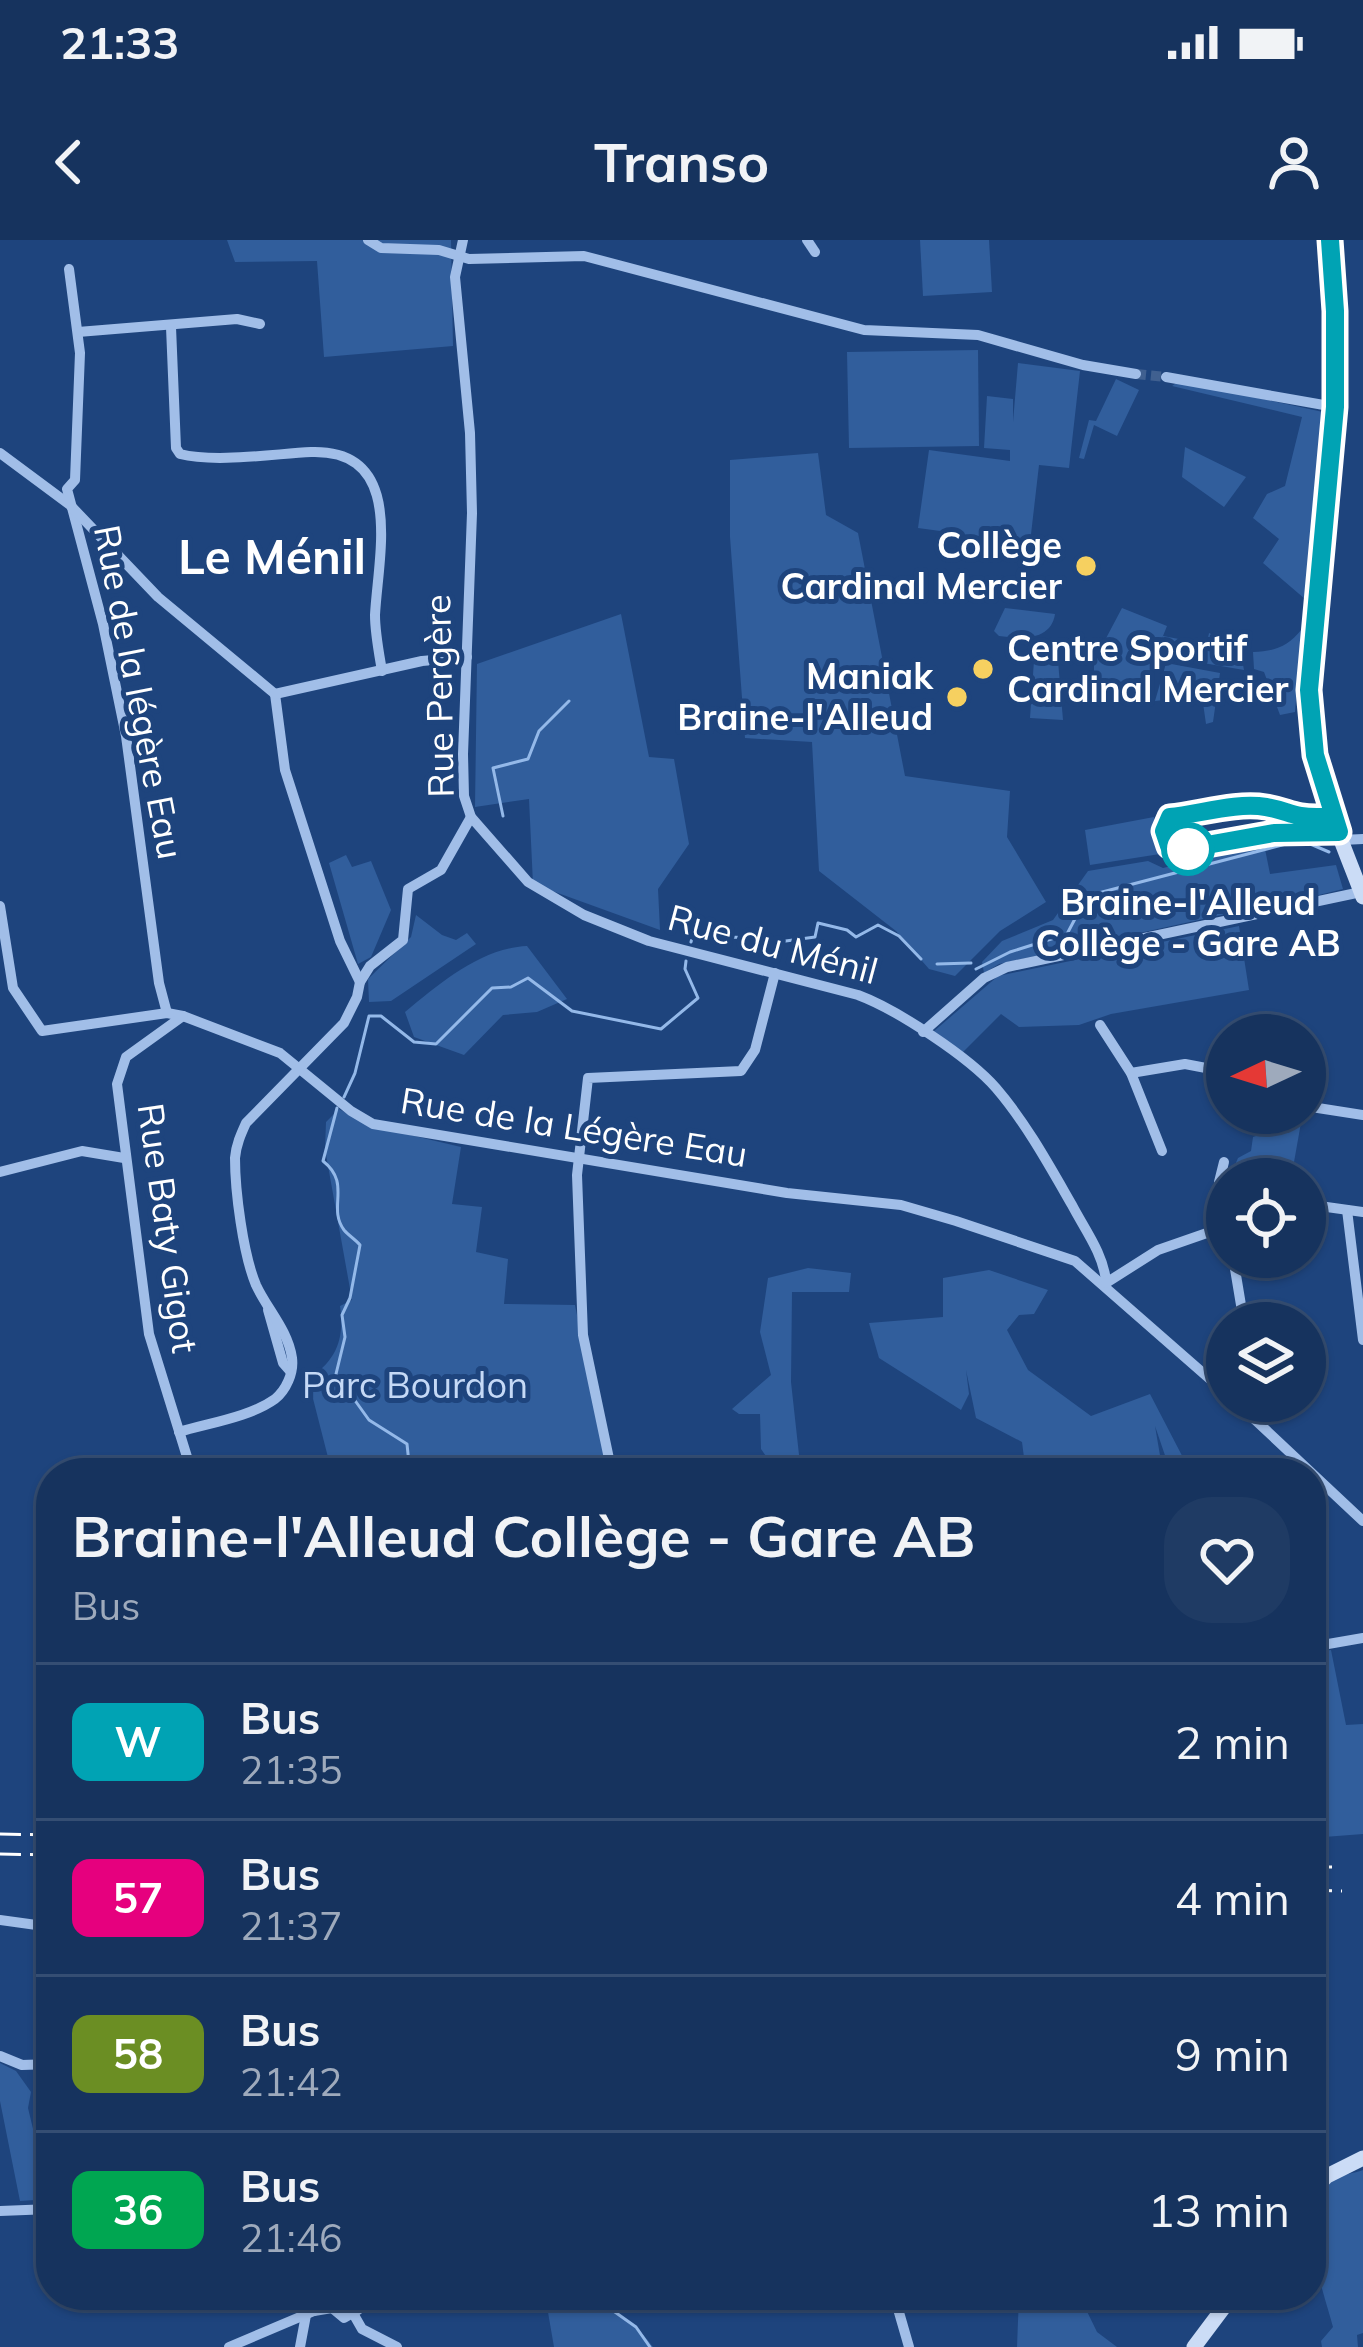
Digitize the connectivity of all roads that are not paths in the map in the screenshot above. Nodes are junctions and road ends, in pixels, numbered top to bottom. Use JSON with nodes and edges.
{"nodes":[{"id":1,"x":368,"y":240,"type":"edge"},
{"id":2,"x":463,"y":240,"type":"edge"},
{"id":3,"x":807,"y":240,"type":"edge"},
{"id":4,"x":1330,"y":240,"type":"edge"},
{"id":5,"x":814,"y":252,"type":"dead end"},
{"id":6,"x":458,"y":257,"type":"junction"},
{"id":7,"x":69,"y":269,"type":"dead end"},
{"id":8,"x":260,"y":324,"type":"dead end"},
{"id":9,"x":171,"y":327,"type":"junction"},
{"id":10,"x":79,"y":332,"type":"junction"},
{"id":11,"x":1136,"y":374,"type":"tunnel mouth"},
{"id":12,"x":1166,"y":377,"type":"tunnel mouth"},
{"id":13,"x":1335,"y":407,"type":"junction"},
{"id":14,"x":0,"y":453,"type":"edge"},
{"id":15,"x":70,"y":505,"type":"junction"},
{"id":16,"x":466,"y":657,"type":"junction"},
{"id":17,"x":382,"y":670,"type":"junction"},
{"id":18,"x":274,"y":694,"type":"junction"},
{"id":19,"x":471,"y":817,"type":"junction"},
{"id":20,"x":1363,"y":839,"type":"edge"},
{"id":21,"x":1342,"y":840,"type":"junction"},
{"id":22,"x":148,"y":890,"type":"joint"},
{"id":23,"x":1362,"y":894,"type":"edge"},
{"id":24,"x":0,"y":906,"type":"edge"},
{"id":25,"x":775,"y":973,"type":"junction"},
{"id":26,"x":359,"y":982,"type":"junction"},
{"id":27,"x":167,"y":1013,"type":"junction"},
{"id":28,"x":182,"y":1016,"type":"junction"},
{"id":29,"x":1100,"y":1024,"type":"dead end"},
{"id":30,"x":923,"y":1032,"type":"junction"},
{"id":31,"x":299,"y":1067,"type":"junction"},
{"id":32,"x":1206,"y":1068,"type":"edge"},
{"id":33,"x":1131,"y":1073,"type":"junction"},
{"id":34,"x":1326,"y":1109,"type":"edge"},
{"id":35,"x":1363,"y":1115,"type":"edge"},
{"id":36,"x":1162,"y":1151,"type":"dead end"},
{"id":37,"x":578,"y":1157,"type":"junction"},
{"id":38,"x":124,"y":1158,"type":"junction"},
{"id":39,"x":0,"y":1172,"type":"edge"},
{"id":40,"x":1326,"y":1207,"type":"edge"},
{"id":41,"x":1348,"y":1210,"type":"junction"},
{"id":42,"x":1363,"y":1212,"type":"edge"},
{"id":43,"x":1206,"y":1233,"type":"edge"},
{"id":44,"x":1106,"y":1284,"type":"junction"},
{"id":45,"x":1363,"y":1340,"type":"edge"},
{"id":46,"x":1206,"y":1375,"type":"edge"},
{"id":47,"x":1258,"y":1422,"type":"edge"},
{"id":48,"x":179,"y":1432,"type":"junction"},
{"id":49,"x":187,"y":1458,"type":"edge"},
{"id":50,"x":609,"y":1458,"type":"edge"},
{"id":51,"x":1296,"y":1458,"type":"edge"},
{"id":52,"x":1326,"y":1486,"type":"edge"},
{"id":53,"x":1363,"y":1520,"type":"edge"},
{"id":54,"x":1363,"y":1638,"type":"edge"},
{"id":55,"x":1326,"y":1644,"type":"edge"},
{"id":56,"x":0,"y":1920,"type":"edge"},
{"id":57,"x":36,"y":1925,"type":"edge"},
{"id":58,"x":0,"y":2056,"type":"edge"},
{"id":59,"x":36,"y":2064,"type":"edge"},
{"id":60,"x":1363,"y":2158,"type":"edge"},
{"id":61,"x":1326,"y":2177,"type":"edge"},
{"id":62,"x":36,"y":2210,"type":"edge"},
{"id":63,"x":0,"y":2211,"type":"edge"},
{"id":64,"x":309,"y":2310,"type":"edge"},
{"id":65,"x":316,"y":2310,"type":"edge"},
{"id":66,"x":357,"y":2310,"type":"edge"},
{"id":67,"x":898,"y":2310,"type":"edge"},
{"id":68,"x":1222,"y":2310,"type":"edge"},
{"id":69,"x":310,"y":2313,"type":"junction"},
{"id":70,"x":229,"y":2347,"type":"edge"},
{"id":71,"x":300,"y":2347,"type":"edge"},
{"id":72,"x":398,"y":2347,"type":"edge"},
{"id":73,"x":909,"y":2347,"type":"edge"},
{"id":74,"x":1194,"y":2347,"type":"edge"}],
"edges":[{"from":1,"to":6,"type":"street"},
{"from":2,"to":6,"type":"street","name":"Rue Pergère"},
{"from":3,"to":5,"type":"street"},
{"from":4,"to":13,"type":"main road"},
{"from":6,"to":11,"type":"street"},
{"from":6,"to":16,"type":"street","name":"Rue Pergère"},
{"from":7,"to":10,"type":"street"},
{"from":8,"to":9,"type":"street"},
{"from":9,"to":10,"type":"street"},
{"from":9,"to":17,"type":"street"},
{"from":10,"to":15,"type":"street"},
{"from":12,"to":13,"type":"street"},
{"from":13,"to":21,"type":"main road"},
{"from":14,"to":15,"type":"street"},
{"from":15,"to":18,"type":"street"},
{"from":15,"to":22,"type":"street","name":"Rue de la légère Eau"},
{"from":16,"to":17,"type":"street"},
{"from":16,"to":19,"type":"street","name":"Rue Pergère"},
{"from":17,"to":18,"type":"street"},
{"from":18,"to":26,"type":"street"},
{"from":19,"to":25,"type":"street","name":"Rue du Ménil"},
{"from":19,"to":26,"type":"street","name":"Rue Pergère"},
{"from":20,"to":21,"type":"street"},
{"from":21,"to":23,"type":"main road"},
{"from":22,"to":27,"type":"street","name":"Rue de la Légère Eau"},
{"from":23,"to":30,"type":"street"},
{"from":24,"to":27,"type":"street"},
{"from":25,"to":30,"type":"street","name":"Rue du Ménil"},
{"from":25,"to":37,"type":"street"},
{"from":26,"to":31,"type":"street","name":"Rue Pergère"},
{"from":27,"to":28,"type":"street","name":"Rue de la Légère Eau"},
{"from":28,"to":31,"type":"street","name":"Rue de la Légère Eau"},
{"from":28,"to":38,"type":"street","name":"Rue Baty Gigot"},
{"from":29,"to":33,"type":"street"},
{"from":30,"to":44,"type":"street","name":"Rue du Ménil"},
{"from":31,"to":37,"type":"street","name":"Rue de la Légère Eau"},
{"from":31,"to":48,"type":"street","name":"Rue Pergère"},
{"from":32,"to":33,"type":"street"},
{"from":33,"to":36,"type":"street"},
{"from":34,"to":35,"type":"street"},
{"from":37,"to":44,"type":"street","name":"Rue de la Légère Eau"},
{"from":37,"to":50,"type":"street"},
{"from":38,"to":39,"type":"street"},
{"from":38,"to":48,"type":"street","name":"Rue Baty Gigot"},
{"from":40,"to":41,"type":"street"},
{"from":41,"to":42,"type":"street"},
{"from":41,"to":45,"type":"street"},
{"from":43,"to":44,"type":"street"},
{"from":44,"to":46,"type":"street","name":"Rue du Ménil"},
{"from":47,"to":51,"type":"street"},
{"from":48,"to":49,"type":"street","name":"Rue Baty Gigot"},
{"from":52,"to":53,"type":"street"},
{"from":54,"to":55,"type":"street"},
{"from":56,"to":57,"type":"street"},
{"from":58,"to":59,"type":"street"},
{"from":60,"to":61,"type":"main road"},
{"from":62,"to":63,"type":"street"},
{"from":64,"to":69,"type":"street"},
{"from":65,"to":69,"type":"street"},
{"from":66,"to":72,"type":"street"},
{"from":67,"to":73,"type":"street"},
{"from":68,"to":74,"type":"main road"},
{"from":69,"to":70,"type":"street"},
{"from":69,"to":71,"type":"street"}]}
